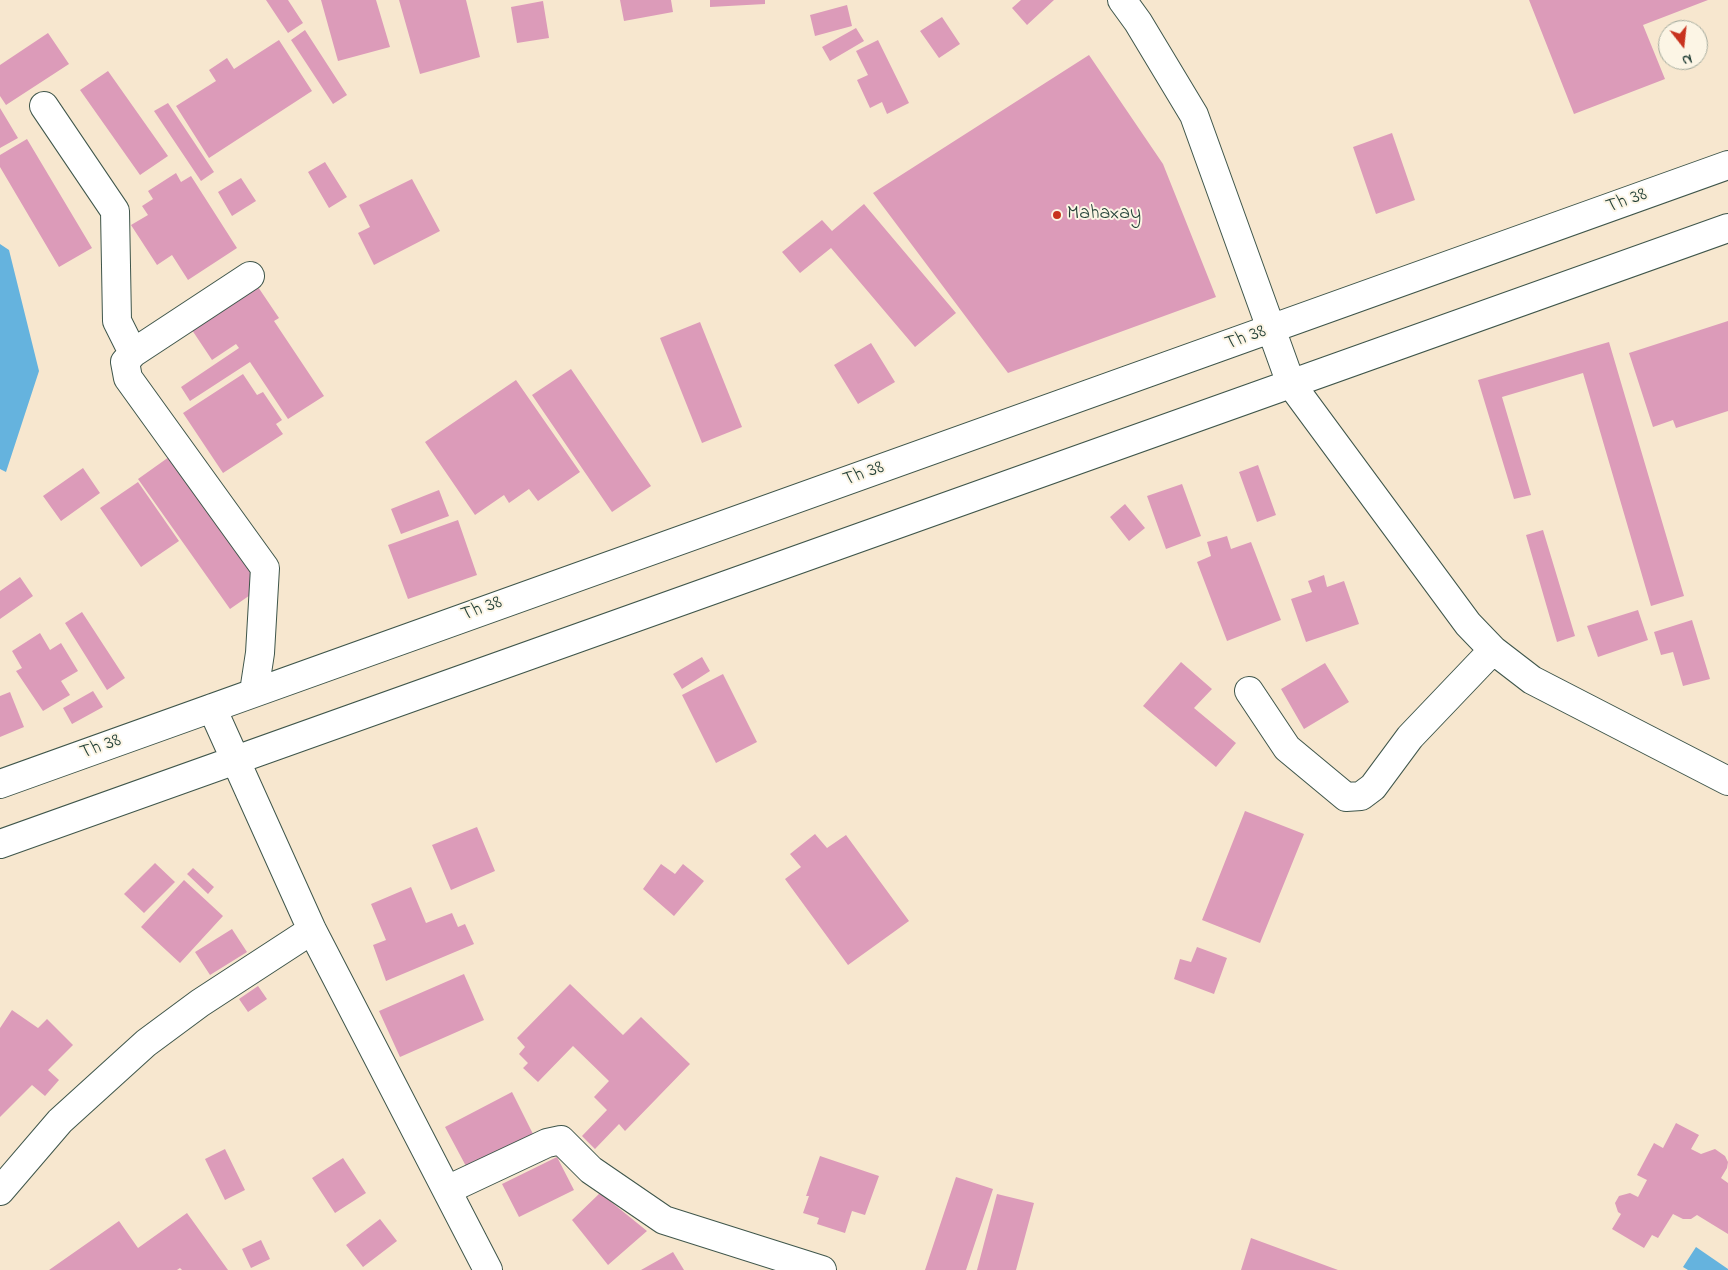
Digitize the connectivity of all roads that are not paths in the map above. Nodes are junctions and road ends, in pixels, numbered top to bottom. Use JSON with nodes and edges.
{"nodes":[{"id":1,"x":1122,"y":0,"type":"edge"},
{"id":2,"x":44,"y":106,"type":"dead end"},
{"id":3,"x":1728,"y":165,"type":"edge"},
{"id":4,"x":1728,"y":228,"type":"edge"},
{"id":5,"x":250,"y":276,"type":"dead end"},
{"id":6,"x":1270,"y":330,"type":"junction"},
{"id":7,"x":133,"y":353,"type":"junction"},
{"id":8,"x":1291,"y":384,"type":"junction"},
{"id":9,"x":1493,"y":650,"type":"junction"},
{"id":10,"x":1249,"y":691,"type":"dead end"},
{"id":11,"x":254,"y":692,"type":"junction"},
{"id":12,"x":212,"y":708,"type":"junction"},
{"id":13,"x":235,"y":760,"type":"junction"},
{"id":14,"x":1728,"y":781,"type":"edge"},
{"id":15,"x":0,"y":784,"type":"edge"},
{"id":16,"x":0,"y":844,"type":"edge"},
{"id":17,"x":312,"y":930,"type":"junction"},
{"id":18,"x":447,"y":1190,"type":"junction"},
{"id":19,"x":0,"y":1191,"type":"edge"},
{"id":20,"x":488,"y":1270,"type":"edge"},
{"id":21,"x":822,"y":1270,"type":"edge"}],
"edges":[{"from":1,"to":6,"type":"street"},
{"from":2,"to":7,"type":"street"},
{"from":3,"to":6,"type":"street","name":"Th 38"},
{"from":4,"to":8,"type":"street"},
{"from":5,"to":7,"type":"street"},
{"from":6,"to":8,"type":"street"},
{"from":6,"to":11,"type":"street","name":"Th 38"},
{"from":7,"to":11,"type":"street"},
{"from":8,"to":9,"type":"street"},
{"from":8,"to":13,"type":"street"},
{"from":9,"to":10,"type":"street"},
{"from":9,"to":14,"type":"street"},
{"from":11,"to":12,"type":"street","name":"Th 38"},
{"from":12,"to":13,"type":"street"},
{"from":12,"to":15,"type":"street","name":"Th 38"},
{"from":13,"to":16,"type":"street"},
{"from":13,"to":17,"type":"street"},
{"from":17,"to":18,"type":"street"},
{"from":17,"to":19,"type":"street"},
{"from":18,"to":20,"type":"street"},
{"from":18,"to":21,"type":"street"}]}
